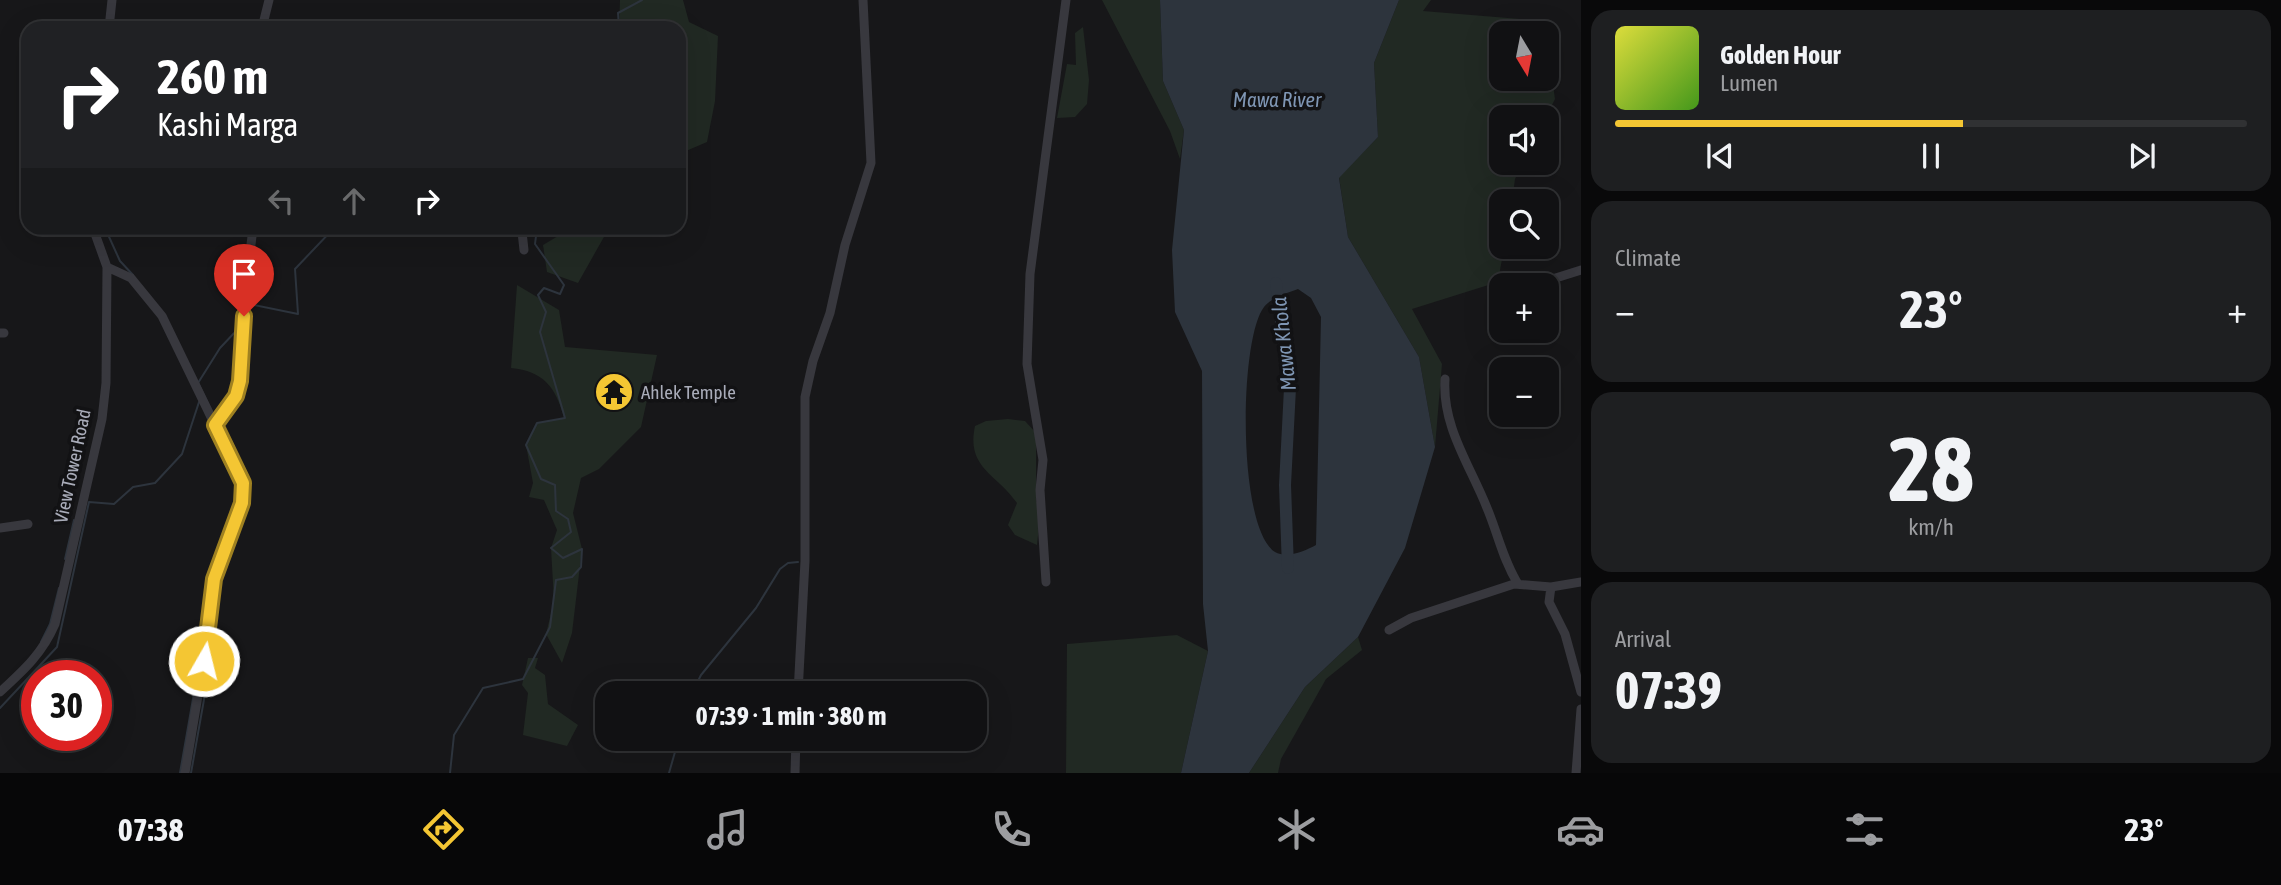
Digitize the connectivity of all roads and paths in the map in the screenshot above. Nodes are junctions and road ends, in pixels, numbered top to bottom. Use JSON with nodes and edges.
{"nodes":[{"id":1,"x":112,"y":0,"type":"edge"},
{"id":2,"x":269,"y":0,"type":"edge"},
{"id":3,"x":863,"y":0,"type":"edge"},
{"id":4,"x":1066,"y":0,"type":"edge"},
{"id":5,"x":110,"y":21,"type":"edge"},
{"id":6,"x":264,"y":21,"type":"edge"},
{"id":7,"x":96,"y":235,"type":"edge"},
{"id":8,"x":252,"y":235,"type":"edge"},
{"id":9,"x":522,"y":235,"type":"edge"},
{"id":10,"x":524,"y":250,"type":"dead end"},
{"id":11,"x":107,"y":267,"type":"junction"},
{"id":12,"x":1581,"y":270,"type":"edge"},
{"id":13,"x":1559,"y":277,"type":"edge"},
{"id":14,"x":1445,"y":379,"type":"dead end"},
{"id":15,"x":215,"y":425,"type":"junction"},
{"id":16,"x":28,"y":524,"type":"dead end"},
{"id":17,"x":0,"y":528,"type":"edge"},
{"id":18,"x":1046,"y":582,"type":"dead end"},
{"id":19,"x":1581,"y":582,"type":"edge"},
{"id":20,"x":1517,"y":584,"type":"junction"},
{"id":21,"x":1551,"y":587,"type":"junction"},
{"id":22,"x":1389,"y":630,"type":"dead end"},
{"id":23,"x":799,"y":681,"type":"edge"},
{"id":24,"x":0,"y":692,"type":"edge"},
{"id":25,"x":1581,"y":692,"type":"edge"},
{"id":26,"x":1581,"y":709,"type":"edge"},
{"id":27,"x":796,"y":751,"type":"edge"},
{"id":28,"x":185,"y":773,"type":"edge"},
{"id":29,"x":795,"y":773,"type":"edge"},
{"id":30,"x":1576,"y":773,"type":"edge"}],
"edges":[{"from":1,"to":5,"type":"street"},
{"from":2,"to":6,"type":"street"},
{"from":3,"to":23,"type":"street"},
{"from":4,"to":18,"type":"street"},
{"from":7,"to":11,"type":"street","name":"View Tower Road"},
{"from":8,"to":15,"type":"street"},
{"from":9,"to":10,"type":"street"},
{"from":11,"to":15,"type":"street"},
{"from":11,"to":24,"type":"street","name":"View Tower Road"},
{"from":12,"to":13,"type":"street"},
{"from":14,"to":20,"type":"street"},
{"from":15,"to":28,"type":"street"},
{"from":16,"to":17,"type":"street"},
{"from":19,"to":21,"type":"street"},
{"from":20,"to":21,"type":"street"},
{"from":20,"to":22,"type":"street"},
{"from":21,"to":25,"type":"street"},
{"from":26,"to":30,"type":"street"},
{"from":27,"to":29,"type":"street"}]}
